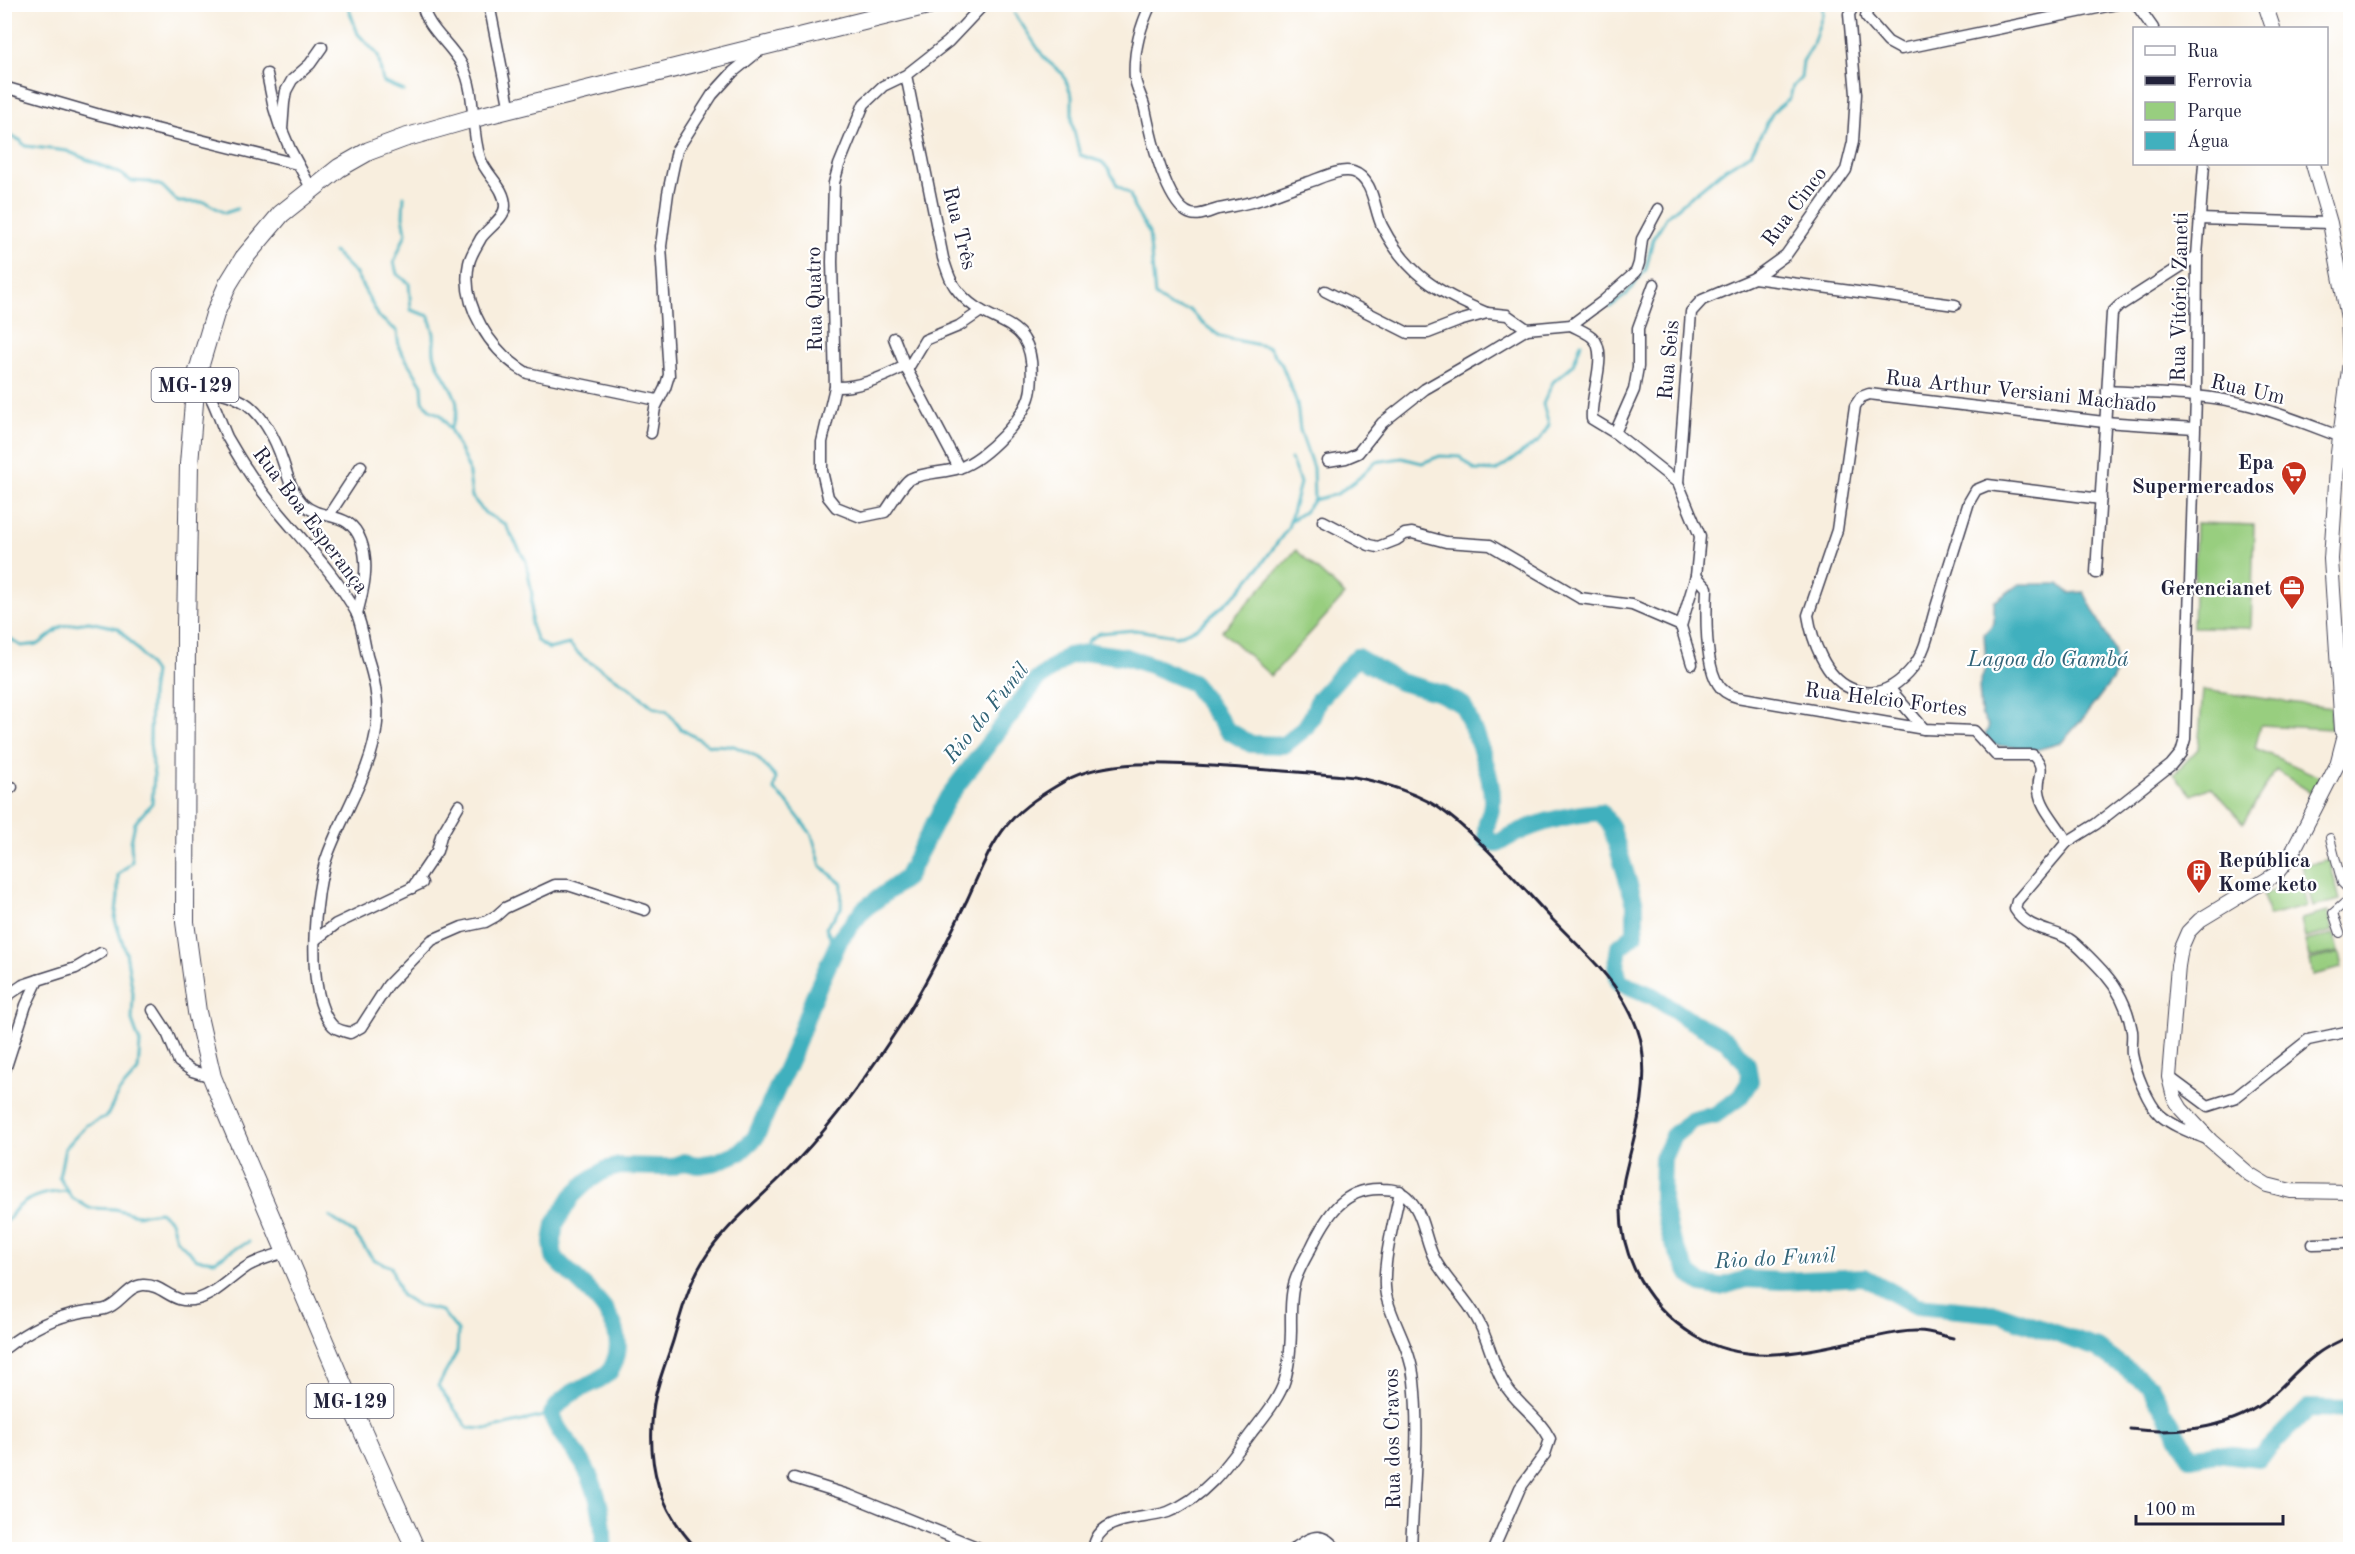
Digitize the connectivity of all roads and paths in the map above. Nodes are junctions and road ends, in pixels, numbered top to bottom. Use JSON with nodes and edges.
{"nodes":[{"id":1,"x":422,"y":4,"type":"edge"},
{"id":2,"x":489,"y":4,"type":"edge"},
{"id":3,"x":932,"y":4,"type":"edge"},
{"id":4,"x":984,"y":4,"type":"edge"},
{"id":5,"x":1151,"y":4,"type":"edge"},
{"id":6,"x":1855,"y":4,"type":"edge"},
{"id":7,"x":1868,"y":4,"type":"edge"},
{"id":8,"x":2117,"y":4,"type":"edge"},
{"id":9,"x":2136,"y":4,"type":"edge"},
{"id":10,"x":2265,"y":4,"type":"edge"},
{"id":11,"x":2152,"y":27,"type":"edge"},
{"id":12,"x":2273,"y":27,"type":"edge"},
{"id":13,"x":765,"y":46,"type":"junction"},
{"id":14,"x":322,"y":47,"type":"dead end"},
{"id":15,"x":267,"y":74,"type":"dead end"},
{"id":16,"x":906,"y":75,"type":"junction"},
{"id":17,"x":4,"y":87,"type":"edge"},
{"id":18,"x":510,"y":110,"type":"junction"},
{"id":19,"x":474,"y":118,"type":"junction"},
{"id":20,"x":282,"y":130,"type":"junction"},
{"id":21,"x":297,"y":164,"type":"junction"},
{"id":22,"x":2204,"y":165,"type":"edge"},
{"id":23,"x":2313,"y":165,"type":"edge"},
{"id":24,"x":311,"y":188,"type":"junction"},
{"id":25,"x":1658,"y":209,"type":"dead end"},
{"id":26,"x":2199,"y":219,"type":"junction"},
{"id":27,"x":2330,"y":224,"type":"junction"},
{"id":28,"x":2197,"y":256,"type":"junction"},
{"id":29,"x":1754,"y":278,"type":"junction"},
{"id":30,"x":1654,"y":284,"type":"dead end"},
{"id":31,"x":1325,"y":291,"type":"dead end"},
{"id":32,"x":1955,"y":305,"type":"dead end"},
{"id":33,"x":981,"y":311,"type":"junction"},
{"id":34,"x":1487,"y":313,"type":"junction"},
{"id":35,"x":1571,"y":326,"type":"junction"},
{"id":36,"x":1527,"y":329,"type":"junction"},
{"id":37,"x":894,"y":338,"type":"dead end"},
{"id":38,"x":906,"y":368,"type":"junction"},
{"id":39,"x":202,"y":383,"type":"junction"},
{"id":40,"x":835,"y":387,"type":"junction"},
{"id":41,"x":2107,"y":391,"type":"junction"},
{"id":42,"x":2196,"y":397,"type":"junction"},
{"id":43,"x":657,"y":400,"type":"junction"},
{"id":44,"x":2104,"y":422,"type":"junction"},
{"id":45,"x":2194,"y":428,"type":"junction"},
{"id":46,"x":651,"y":433,"type":"dead end"},
{"id":47,"x":1615,"y":433,"type":"junction"},
{"id":48,"x":2341,"y":437,"type":"junction"},
{"id":49,"x":1328,"y":460,"type":"dead end"},
{"id":50,"x":361,"y":466,"type":"dead end"},
{"id":51,"x":959,"y":468,"type":"junction"},
{"id":52,"x":1678,"y":483,"type":"junction"},
{"id":53,"x":2101,"y":499,"type":"junction"},
{"id":54,"x":329,"y":515,"type":"junction"},
{"id":55,"x":1323,"y":521,"type":"dead end"},
{"id":56,"x":2096,"y":573,"type":"dead end"},
{"id":57,"x":1696,"y":576,"type":"junction"},
{"id":58,"x":357,"y":614,"type":"junction"},
{"id":59,"x":1681,"y":626,"type":"junction"},
{"id":60,"x":1692,"y":664,"type":"dead end"},
{"id":61,"x":1890,"y":689,"type":"junction"},
{"id":62,"x":2350,"y":715,"type":"edge"},
{"id":63,"x":1924,"y":729,"type":"junction"},
{"id":64,"x":2343,"y":744,"type":"junction"},
{"id":65,"x":459,"y":805,"type":"dead end"},
{"id":66,"x":2330,"y":838,"type":"dead end"},
{"id":67,"x":2067,"y":842,"type":"junction"},
{"id":68,"x":2350,"y":891,"type":"edge"},
{"id":69,"x":2350,"y":898,"type":"edge"},
{"id":70,"x":645,"y":910,"type":"dead end"},
{"id":71,"x":2340,"y":933,"type":"dead end"},
{"id":72,"x":315,"y":939,"type":"junction"},
{"id":73,"x":101,"y":953,"type":"dead end"},
{"id":74,"x":38,"y":980,"type":"junction"},
{"id":75,"x":4,"y":998,"type":"edge"},
{"id":76,"x":153,"y":1010,"type":"dead end"},
{"id":77,"x":2350,"y":1031,"type":"edge"},
{"id":78,"x":4,"y":1073,"type":"edge"},
{"id":79,"x":212,"y":1077,"type":"junction"},
{"id":80,"x":2169,"y":1077,"type":"junction"},
{"id":81,"x":2211,"y":1141,"type":"junction"},
{"id":82,"x":1400,"y":1191,"type":"junction"},
{"id":83,"x":2350,"y":1192,"type":"edge"},
{"id":84,"x":2350,"y":1243,"type":"edge"},
{"id":85,"x":2313,"y":1244,"type":"dead end"},
{"id":86,"x":286,"y":1252,"type":"junction"},
{"id":87,"x":4,"y":1348,"type":"edge"},
{"id":88,"x":794,"y":1478,"type":"dead end"},
{"id":89,"x":1409,"y":1549,"type":"edge"},
{"id":90,"x":416,"y":1550,"type":"edge"},
{"id":91,"x":984,"y":1550,"type":"edge"},
{"id":92,"x":1093,"y":1550,"type":"edge"},
{"id":93,"x":1292,"y":1550,"type":"edge"},
{"id":94,"x":1337,"y":1550,"type":"edge"},
{"id":95,"x":1493,"y":1550,"type":"edge"}],
"edges":[{"from":1,"to":19,"type":"street"},
{"from":2,"to":18,"type":"street"},
{"from":3,"to":13,"type":"main road","number":"MG-129"},
{"from":4,"to":16,"type":"street","name":"Rua Quatro"},
{"from":5,"to":34,"type":"street"},
{"from":6,"to":29,"type":"street","name":"Rua Cinco"},
{"from":7,"to":8,"type":"street"},
{"from":9,"to":11,"type":"street"},
{"from":10,"to":12,"type":"street"},
{"from":13,"to":18,"type":"main road","number":"MG-129"},
{"from":13,"to":43,"type":"street"},
{"from":14,"to":20,"type":"street"},
{"from":15,"to":20,"type":"street"},
{"from":16,"to":33,"type":"street","name":"Rua Três"},
{"from":16,"to":40,"type":"street","name":"Rua Quatro"},
{"from":17,"to":21,"type":"street"},
{"from":18,"to":19,"type":"main road","number":"MG-129"},
{"from":19,"to":24,"type":"main road","number":"MG-129"},
{"from":19,"to":43,"type":"street"},
{"from":20,"to":21,"type":"street"},
{"from":21,"to":24,"type":"street"},
{"from":22,"to":26,"type":"street","name":"Rua Vitório Zaneti"},
{"from":23,"to":27,"type":"street"},
{"from":24,"to":39,"type":"main road","number":"MG-129"},
{"from":25,"to":35,"type":"street"},
{"from":26,"to":27,"type":"street"},
{"from":26,"to":28,"type":"street","name":"Rua Vitório Zaneti"},
{"from":27,"to":48,"type":"street"},
{"from":28,"to":41,"type":"street"},
{"from":28,"to":42,"type":"street","name":"Rua Vitório Zaneti"},
{"from":29,"to":32,"type":"street"},
{"from":29,"to":52,"type":"street","name":"Rua Seis"},
{"from":30,"to":47,"type":"street"},
{"from":31,"to":34,"type":"street"},
{"from":33,"to":38,"type":"street"},
{"from":33,"to":51,"type":"street","name":"Rua Três"},
{"from":34,"to":36,"type":"street"},
{"from":35,"to":36,"type":"street"},
{"from":35,"to":47,"type":"street","name":"Rua Helcio Fortes"},
{"from":36,"to":49,"type":"street"},
{"from":37,"to":38,"type":"street"},
{"from":38,"to":40,"type":"street"},
{"from":38,"to":51,"type":"street"},
{"from":39,"to":54,"type":"street"},
{"from":39,"to":58,"type":"street","name":"Rua Boa Esperança"},
{"from":39,"to":79,"type":"main road","number":"MG-129"},
{"from":40,"to":51,"type":"street","name":"Rua Quatro"},
{"from":41,"to":42,"type":"street","name":"Rua Um"},
{"from":41,"to":44,"type":"street"},
{"from":42,"to":45,"type":"street","name":"Rua Vitório Zaneti"},
{"from":42,"to":48,"type":"street","name":"Rua Um"},
{"from":43,"to":46,"type":"street"},
{"from":44,"to":45,"type":"street","name":"Rua Arthur Versiani Machado"},
{"from":44,"to":53,"type":"street"},
{"from":44,"to":61,"type":"street","name":"Rua Arthur Versiani Machado"},
{"from":45,"to":67,"type":"street","name":"Rua Vitório Zaneti"},
{"from":47,"to":52,"type":"street","name":"Rua Helcio Fortes"},
{"from":48,"to":64,"type":"street"},
{"from":50,"to":54,"type":"street"},
{"from":52,"to":57,"type":"street","name":"Rua Helcio Fortes"},
{"from":53,"to":56,"type":"street"},
{"from":53,"to":61,"type":"street"},
{"from":54,"to":58,"type":"street"},
{"from":55,"to":59,"type":"street"},
{"from":57,"to":59,"type":"street"},
{"from":57,"to":63,"type":"street","name":"Rua Helcio Fortes"},
{"from":58,"to":72,"type":"street","name":"Rua Boa Esperança"},
{"from":59,"to":60,"type":"street"},
{"from":61,"to":63,"type":"street"},
{"from":62,"to":64,"type":"street"},
{"from":63,"to":67,"type":"street","name":"Rua Helcio Fortes"},
{"from":64,"to":80,"type":"street"},
{"from":65,"to":72,"type":"street"},
{"from":66,"to":68,"type":"street"},
{"from":67,"to":81,"type":"street"},
{"from":69,"to":71,"type":"street"},
{"from":70,"to":72,"type":"street","name":"Rua Boa Esperança"},
{"from":73,"to":74,"type":"street"},
{"from":74,"to":75,"type":"street"},
{"from":74,"to":78,"type":"street"},
{"from":76,"to":79,"type":"street"},
{"from":77,"to":80,"type":"street"},
{"from":79,"to":86,"type":"main road","number":"MG-129"},
{"from":80,"to":81,"type":"street"},
{"from":81,"to":83,"type":"street"},
{"from":82,"to":89,"type":"street","name":"Rua dos Cravos"},
{"from":82,"to":92,"type":"street"},
{"from":82,"to":95,"type":"street"},
{"from":84,"to":85,"type":"street"},
{"from":86,"to":87,"type":"street"},
{"from":86,"to":90,"type":"main road","number":"MG-129"},
{"from":88,"to":91,"type":"street"},
{"from":93,"to":94,"type":"street"}]}
